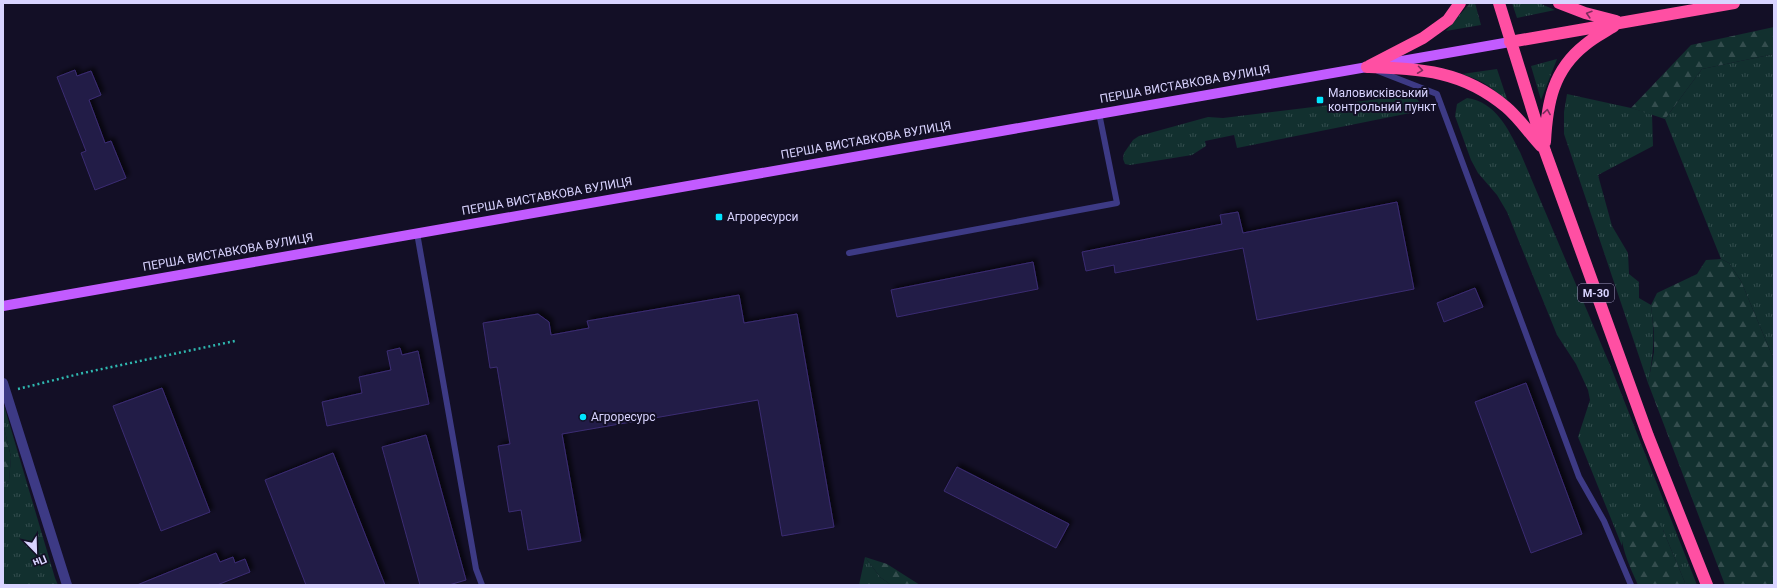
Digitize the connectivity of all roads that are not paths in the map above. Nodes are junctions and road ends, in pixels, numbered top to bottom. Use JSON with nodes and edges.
{"nodes":[{"id":1,"x":1460,"y":3,"type":"edge"},
{"id":2,"x":1499,"y":3,"type":"edge"},
{"id":3,"x":1559,"y":3,"type":"edge"},
{"id":4,"x":1734,"y":3,"type":"edge"},
{"id":5,"x":1619,"y":22,"type":"junction"},
{"id":6,"x":1510,"y":42,"type":"junction"},
{"id":7,"x":1367,"y":67,"type":"junction"},
{"id":8,"x":1099,"y":113,"type":"junction"},
{"id":9,"x":1545,"y":151,"type":"junction"},
{"id":10,"x":416,"y":233,"type":"junction"},
{"id":11,"x":849,"y":253,"type":"dead end"},
{"id":12,"x":3,"y":306,"type":"edge"},
{"id":13,"x":4,"y":388,"type":"edge"},
{"id":14,"x":67,"y":585,"type":"edge"},
{"id":15,"x":482,"y":585,"type":"edge"},
{"id":16,"x":1631,"y":585,"type":"edge"},
{"id":17,"x":1707,"y":585,"type":"edge"}],
"edges":[{"from":1,"to":7,"type":"highway"},
{"from":2,"to":6,"type":"highway"},
{"from":5,"to":3,"type":"highway","one_way":true},
{"from":4,"to":5,"type":"highway","name":"ПЕРША ВИСТАВКОВА ВУЛИЦЯ"},
{"from":5,"to":6,"type":"highway","name":"ПЕРША ВИСТАВКОВА ВУЛИЦЯ"},
{"from":9,"to":5,"type":"highway","one_way":true},
{"from":6,"to":7,"type":"main road","name":"ПЕРША ВИСТАВКОВА ВУЛИЦЯ"},
{"from":6,"to":9,"type":"highway","number":"М-30"},
{"from":7,"to":8,"type":"main road","name":"ПЕРША ВИСТАВКОВА ВУЛИЦЯ"},
{"from":7,"to":9,"type":"highway","one_way":true},
{"from":7,"to":16,"type":"lane"},
{"from":8,"to":10,"type":"main road","name":"ПЕРША ВИСТАВКОВА ВУЛИЦЯ"},
{"from":8,"to":11,"type":"lane"},
{"from":9,"to":17,"type":"highway","number":"М-30"},
{"from":10,"to":12,"type":"main road","name":"ПЕРША ВИСТАВКОВА ВУЛИЦЯ"},
{"from":10,"to":15,"type":"lane"},
{"from":13,"to":14,"type":"street"}]}
